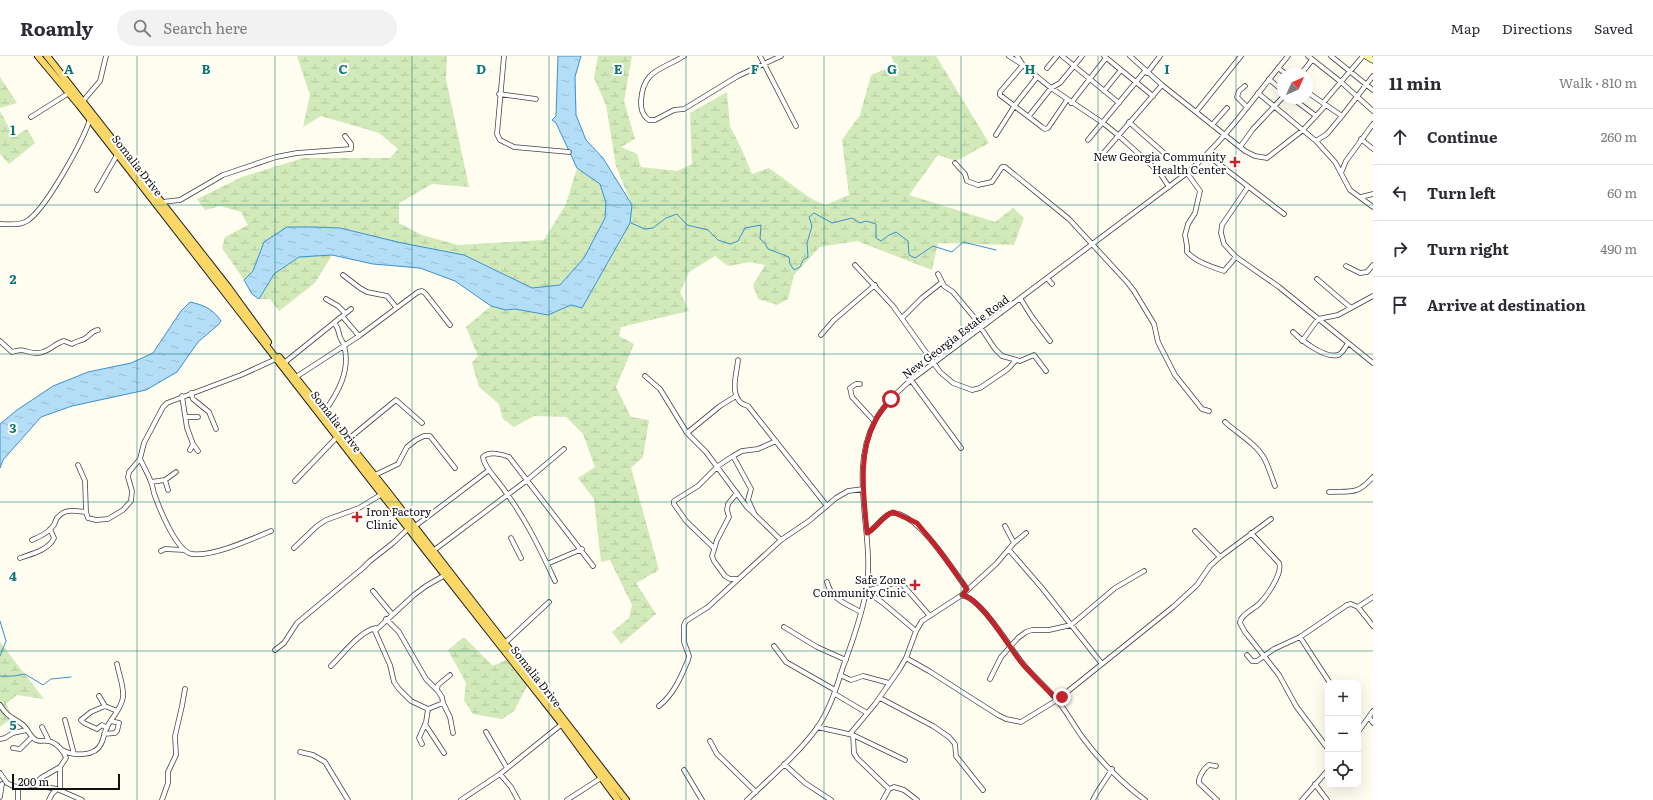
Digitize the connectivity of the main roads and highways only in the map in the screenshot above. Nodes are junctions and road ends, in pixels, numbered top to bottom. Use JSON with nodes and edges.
{"nodes":[{"id":1,"x":38,"y":56,"type":"edge"},
{"id":2,"x":47,"y":56,"type":"edge"},
{"id":3,"x":412,"y":527,"type":"junction"},
{"id":4,"x":618,"y":800,"type":"edge"},
{"id":5,"x":626,"y":800,"type":"edge"}],
"edges":[{"from":1,"to":3,"type":"main road","name":"Somalia Drive"},
{"from":2,"to":3,"type":"main road","name":"Somalia Drive"},
{"from":3,"to":4,"type":"main road","name":"Somalia Drive"},
{"from":3,"to":5,"type":"main road","name":"Somalia Drive"}]}
